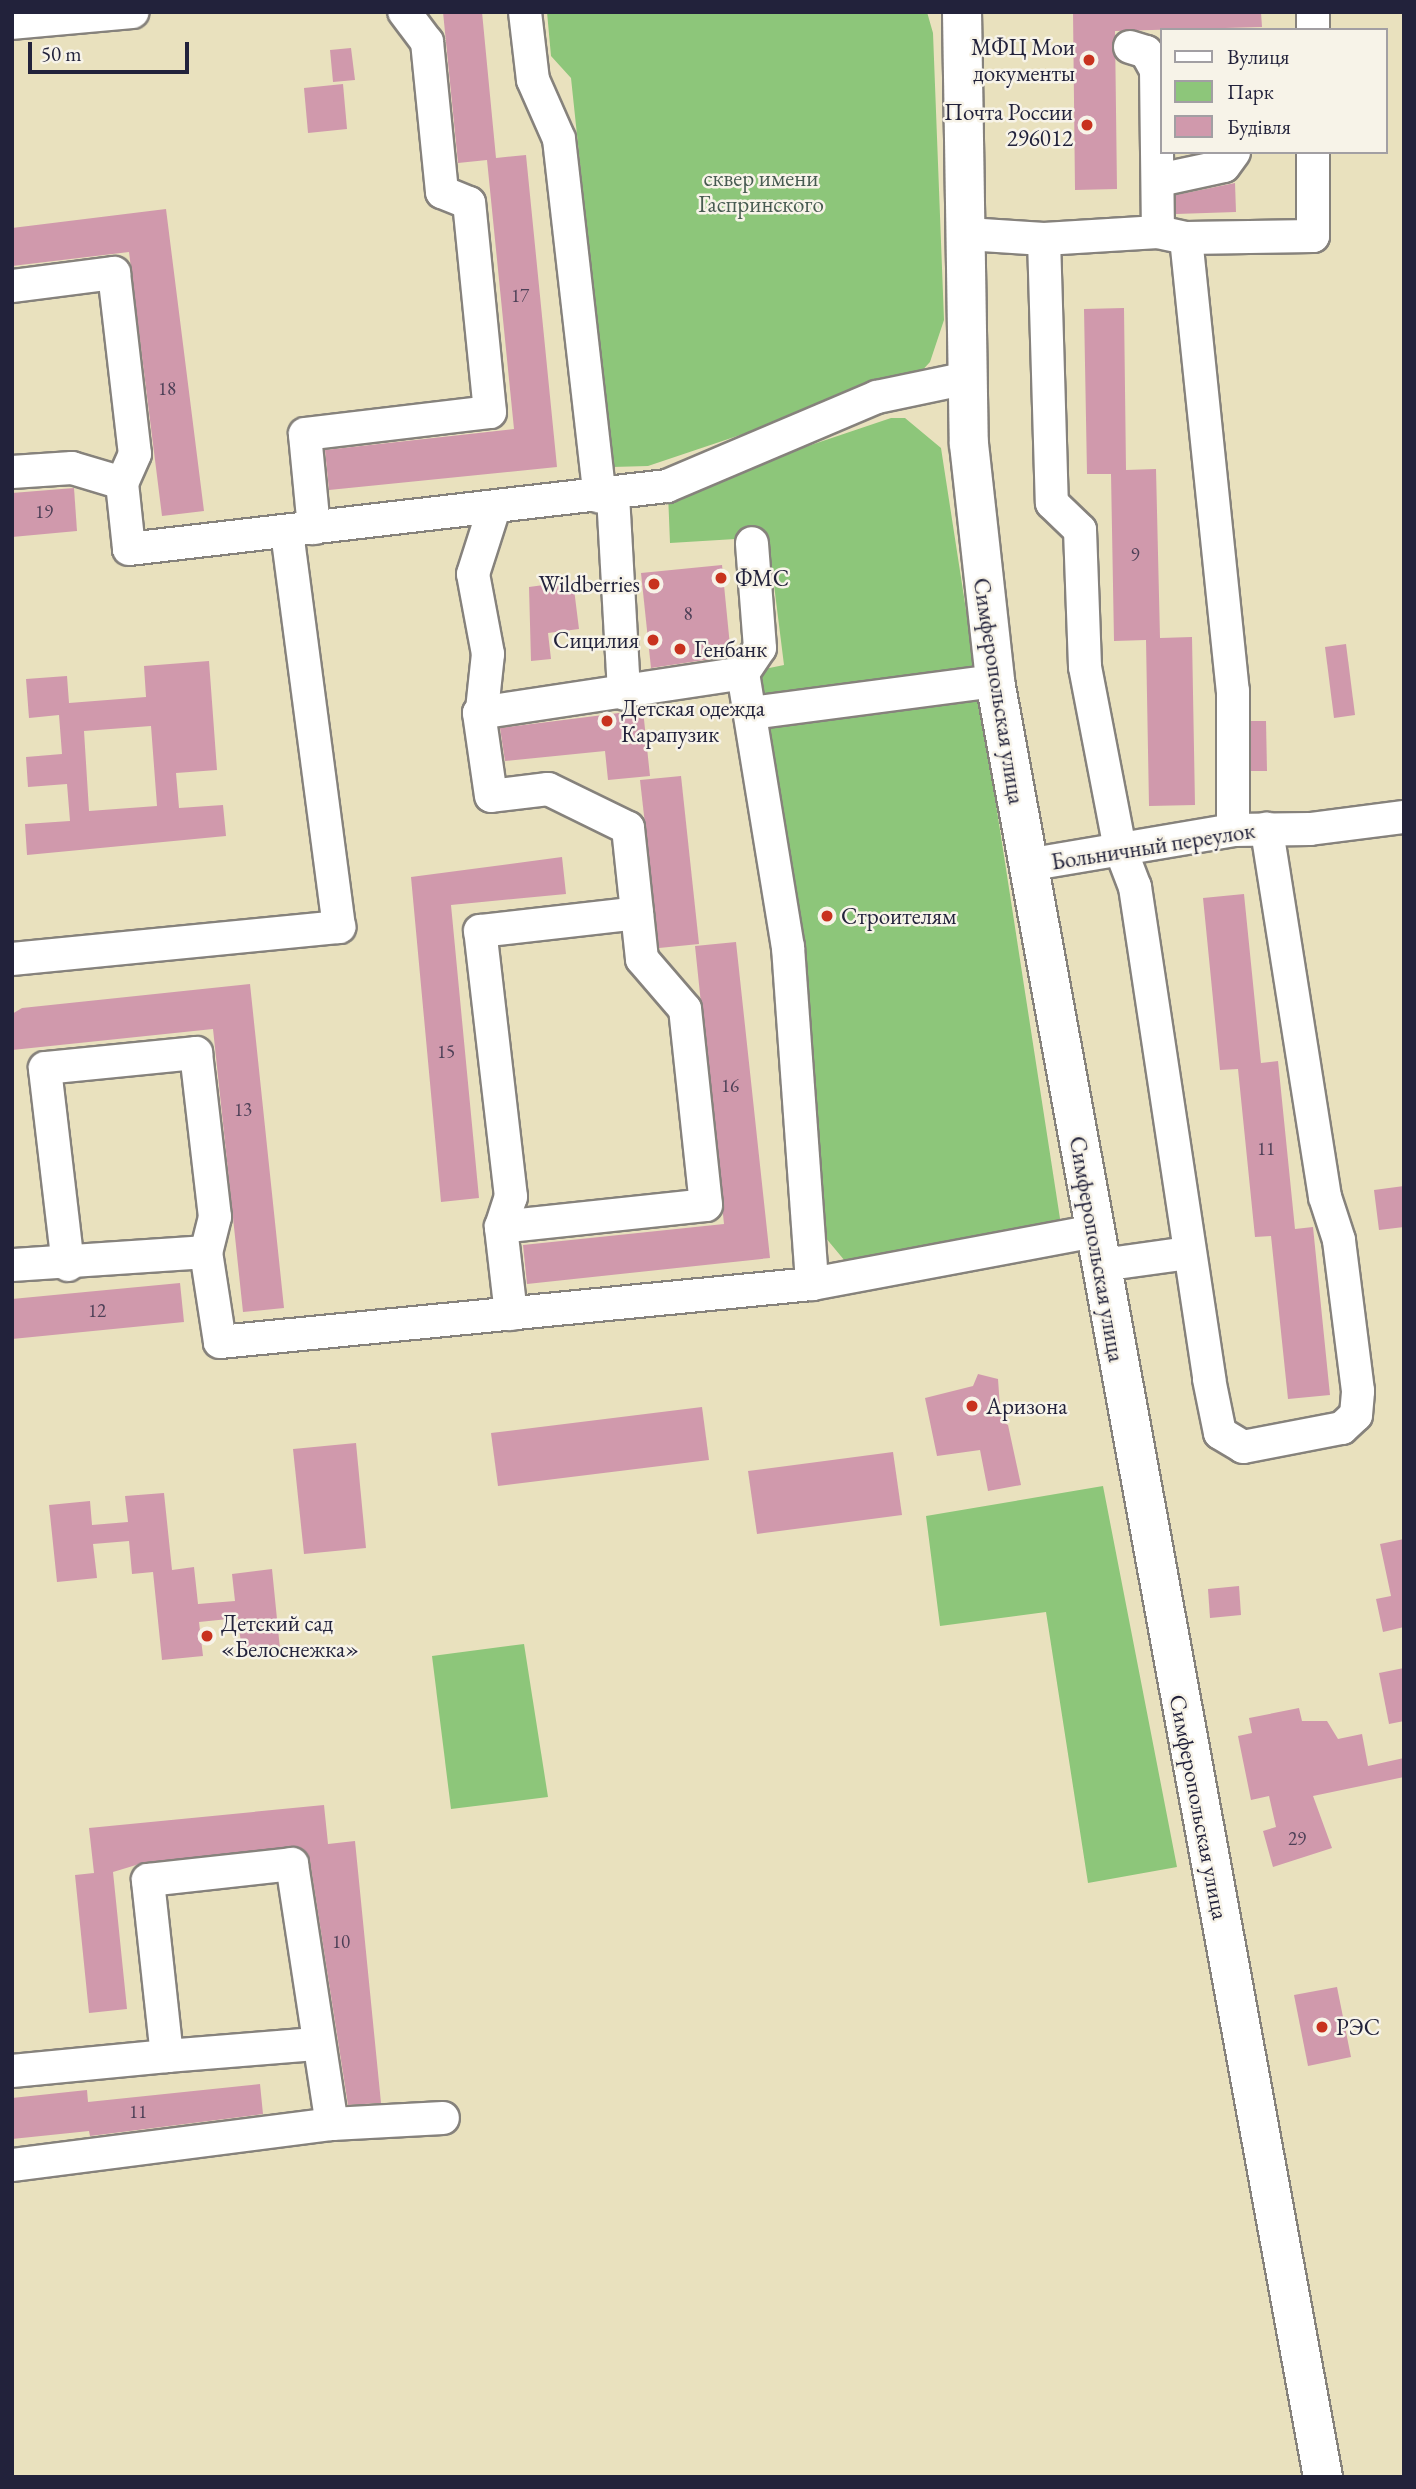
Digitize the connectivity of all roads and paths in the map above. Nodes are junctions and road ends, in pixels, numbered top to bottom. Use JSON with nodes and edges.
{"nodes":[{"id":1,"x":132,"y":12,"type":"edge"},
{"id":2,"x":404,"y":12,"type":"edge"},
{"id":3,"x":525,"y":12,"type":"edge"},
{"id":4,"x":961,"y":12,"type":"edge"},
{"id":5,"x":12,"y":23,"type":"edge"},
{"id":6,"x":1129,"y":47,"type":"dead end"},
{"id":7,"x":1233,"y":154,"type":"edge"},
{"id":8,"x":1313,"y":154,"type":"edge"},
{"id":9,"x":1159,"y":180,"type":"junction"},
{"id":10,"x":967,"y":234,"type":"junction"},
{"id":11,"x":1172,"y":235,"type":"junction"},
{"id":12,"x":1044,"y":239,"type":"junction"},
{"id":13,"x":12,"y":286,"type":"edge"},
{"id":14,"x":968,"y":378,"type":"junction"},
{"id":15,"x":12,"y":472,"type":"edge"},
{"id":16,"x":122,"y":483,"type":"junction"},
{"id":17,"x":607,"y":496,"type":"junction"},
{"id":18,"x":494,"y":508,"type":"junction"},
{"id":19,"x":300,"y":530,"type":"junction"},
{"id":20,"x":752,"y":543,"type":"dead end"},
{"id":21,"x":743,"y":673,"type":"junction"},
{"id":22,"x":995,"y":681,"type":"junction"},
{"id":23,"x":624,"y":694,"type":"junction"},
{"id":24,"x":482,"y":710,"type":"junction"},
{"id":25,"x":751,"y":713,"type":"junction"},
{"id":26,"x":1404,"y":817,"type":"edge"},
{"id":27,"x":1267,"y":829,"type":"junction"},
{"id":28,"x":1233,"y":830,"type":"junction"},
{"id":29,"x":1120,"y":848,"type":"junction"},
{"id":30,"x":1027,"y":865,"type":"junction"},
{"id":31,"x":637,"y":913,"type":"junction"},
{"id":32,"x":12,"y":959,"type":"edge"},
{"id":33,"x":501,"y":1227,"type":"junction"},
{"id":34,"x":1099,"y":1248,"type":"junction"},
{"id":35,"x":206,"y":1252,"type":"junction"},
{"id":36,"x":1189,"y":1253,"type":"junction"},
{"id":37,"x":12,"y":1265,"type":"edge"},
{"id":38,"x":68,"y":1265,"type":"junction"},
{"id":39,"x":812,"y":1284,"type":"junction"},
{"id":40,"x":511,"y":1314,"type":"junction"},
{"id":41,"x":316,"y":2045,"type":"junction"},
{"id":42,"x":167,"y":2056,"type":"junction"},
{"id":43,"x":12,"y":2071,"type":"edge"},
{"id":44,"x":443,"y":2118,"type":"dead end"},
{"id":45,"x":332,"y":2124,"type":"junction"},
{"id":46,"x":12,"y":2165,"type":"edge"},
{"id":47,"x":1323,"y":2477,"type":"edge"}],
"edges":[{"from":1,"to":5,"type":"street"},
{"from":2,"to":19,"type":"street"},
{"from":3,"to":17,"type":"street"},
{"from":4,"to":10,"type":"highway","name":"Симферопольская улица"},
{"from":6,"to":9,"type":"street"},
{"from":7,"to":9,"type":"street"},
{"from":8,"to":11,"type":"street"},
{"from":9,"to":11,"type":"street"},
{"from":10,"to":12,"type":"street"},
{"from":10,"to":14,"type":"highway","name":"Симферопольская улица"},
{"from":11,"to":12,"type":"street"},
{"from":11,"to":28,"type":"street"},
{"from":12,"to":29,"type":"street"},
{"from":13,"to":16,"type":"street"},
{"from":14,"to":17,"type":"street"},
{"from":14,"to":22,"type":"highway","name":"Симферопольская улица"},
{"from":15,"to":16,"type":"street"},
{"from":16,"to":19,"type":"street"},
{"from":17,"to":18,"type":"street"},
{"from":17,"to":23,"type":"street"},
{"from":18,"to":19,"type":"street"},
{"from":18,"to":24,"type":"street"},
{"from":19,"to":32,"type":"street"},
{"from":20,"to":21,"type":"street"},
{"from":21,"to":23,"type":"street"},
{"from":21,"to":25,"type":"street"},
{"from":22,"to":25,"type":"street"},
{"from":22,"to":30,"type":"highway","name":"Симферопольская улица"},
{"from":23,"to":24,"type":"street"},
{"from":24,"to":31,"type":"street"},
{"from":25,"to":39,"type":"street"},
{"from":26,"to":27,"type":"street","name":"Больничный переулок"},
{"from":27,"to":28,"type":"street","name":"Больничный переулок"},
{"from":27,"to":36,"type":"street"},
{"from":28,"to":29,"type":"street","name":"Больничный переулок"},
{"from":29,"to":30,"type":"street","name":"Больничный переулок"},
{"from":29,"to":36,"type":"street"},
{"from":30,"to":34,"type":"highway","name":"Симферопольская улица"},
{"from":31,"to":33,"type":"street"},
{"from":31,"to":33,"type":"street"},
{"from":33,"to":40,"type":"street"},
{"from":34,"to":36,"type":"street"},
{"from":34,"to":39,"type":"street"},
{"from":34,"to":47,"type":"highway","name":"Симферопольская улица"},
{"from":35,"to":38,"type":"street"},
{"from":35,"to":38,"type":"street"},
{"from":35,"to":40,"type":"street"},
{"from":37,"to":38,"type":"street"},
{"from":39,"to":40,"type":"street"},
{"from":41,"to":42,"type":"street"},
{"from":41,"to":42,"type":"street"},
{"from":41,"to":45,"type":"street"},
{"from":42,"to":43,"type":"street"},
{"from":44,"to":45,"type":"street"},
{"from":45,"to":46,"type":"street"}]}
